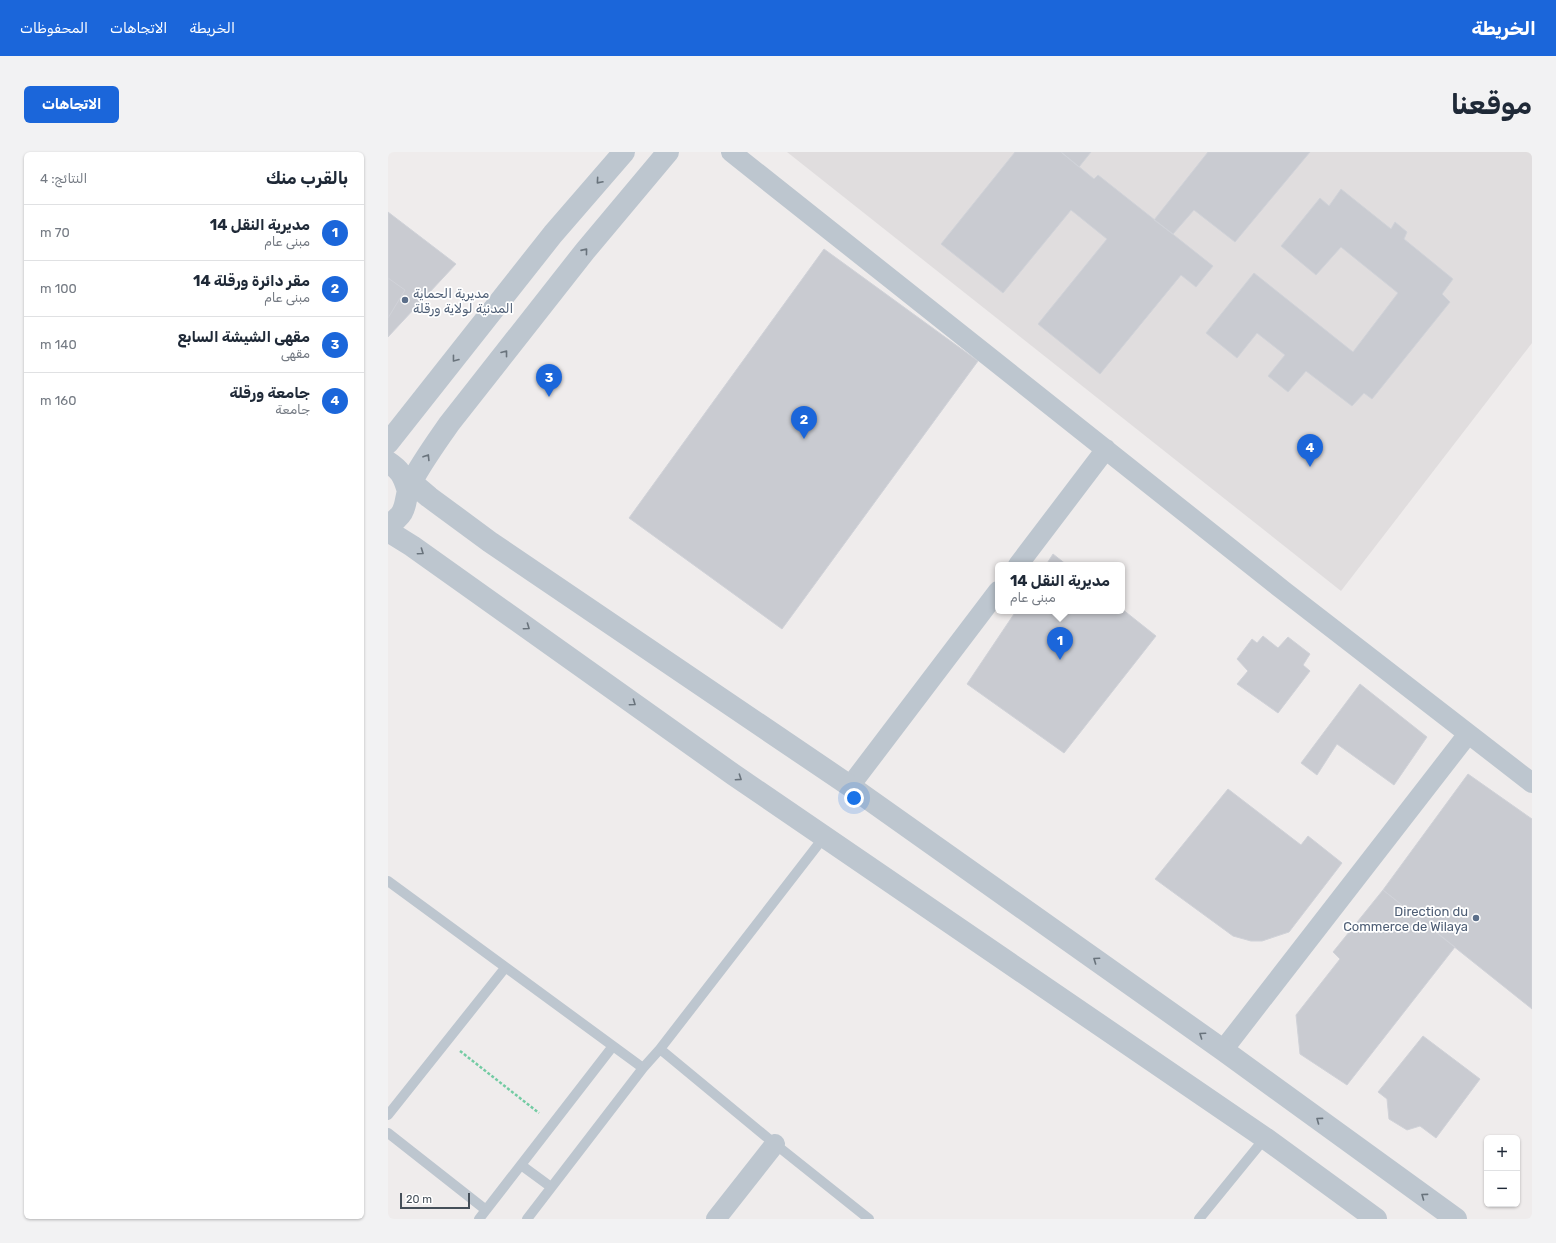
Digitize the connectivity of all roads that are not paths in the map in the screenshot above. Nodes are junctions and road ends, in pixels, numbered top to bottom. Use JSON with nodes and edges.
{"nodes":[{"id":1,"x":624,"y":152,"type":"edge"},
{"id":2,"x":668,"y":152,"type":"edge"},
{"id":3,"x":731,"y":152,"type":"edge"},
{"id":4,"x":388,"y":443,"type":"edge"},
{"id":5,"x":1106,"y":449,"type":"junction"},
{"id":6,"x":402,"y":478,"type":"edge"},
{"id":7,"x":388,"y":525,"type":"edge"},
{"id":8,"x":388,"y":531,"type":"edge"},
{"id":9,"x":1020,"y":562,"type":"edge"},
{"id":10,"x":995,"y":595,"type":"edge"},
{"id":11,"x":1468,"y":734,"type":"junction"},
{"id":12,"x":1532,"y":783,"type":"edge"},
{"id":13,"x":850,"y":786,"type":"junction"},
{"id":14,"x":824,"y":837,"type":"junction"},
{"id":15,"x":388,"y":881,"type":"edge"},
{"id":16,"x":505,"y":968,"type":"junction"},
{"id":17,"x":613,"y":1046,"type":"junction"},
{"id":18,"x":660,"y":1049,"type":"junction"},
{"id":19,"x":1223,"y":1050,"type":"junction"},
{"id":20,"x":643,"y":1068,"type":"junction"},
{"id":21,"x":388,"y":1115,"type":"edge"},
{"id":22,"x":388,"y":1133,"type":"edge"},
{"id":23,"x":1265,"y":1138,"type":"junction"},
{"id":24,"x":774,"y":1144,"type":"junction"},
{"id":25,"x":521,"y":1165,"type":"junction"},
{"id":26,"x":551,"y":1187,"type":"junction"},
{"id":27,"x":486,"y":1210,"type":"junction"},
{"id":28,"x":479,"y":1219,"type":"edge"},
{"id":29,"x":527,"y":1219,"type":"edge"},
{"id":30,"x":716,"y":1219,"type":"edge"},
{"id":31,"x":869,"y":1219,"type":"edge"},
{"id":32,"x":1199,"y":1219,"type":"edge"},
{"id":33,"x":1376,"y":1219,"type":"edge"},
{"id":34,"x":1456,"y":1219,"type":"edge"}],
"edges":[{"from":1,"to":4,"type":"street","one_way":true},
{"from":6,"to":2,"type":"street","one_way":true},
{"from":3,"to":5,"type":"street"},
{"from":5,"to":9,"type":"street"},
{"from":5,"to":11,"type":"street"},
{"from":6,"to":7,"type":"street"},
{"from":6,"to":13,"type":"street"},
{"from":8,"to":14,"type":"street","one_way":true},
{"from":10,"to":13,"type":"street"},
{"from":11,"to":12,"type":"street"},
{"from":11,"to":19,"type":"street"},
{"from":19,"to":13,"type":"street","one_way":true},
{"from":14,"to":18,"type":"lane"},
{"from":14,"to":23,"type":"street"},
{"from":15,"to":16,"type":"lane"},
{"from":16,"to":17,"type":"lane"},
{"from":16,"to":21,"type":"lane"},
{"from":17,"to":20,"type":"lane"},
{"from":17,"to":25,"type":"lane"},
{"from":18,"to":20,"type":"lane"},
{"from":18,"to":24,"type":"lane"},
{"from":34,"to":19,"type":"street","one_way":true},
{"from":20,"to":26,"type":"lane"},
{"from":22,"to":27,"type":"lane"},
{"from":23,"to":32,"type":"lane"},
{"from":23,"to":33,"type":"street"},
{"from":24,"to":30,"type":"street"},
{"from":24,"to":31,"type":"lane"},
{"from":25,"to":26,"type":"lane"},
{"from":25,"to":27,"type":"lane"},
{"from":26,"to":29,"type":"lane"},
{"from":27,"to":28,"type":"lane"}]}
